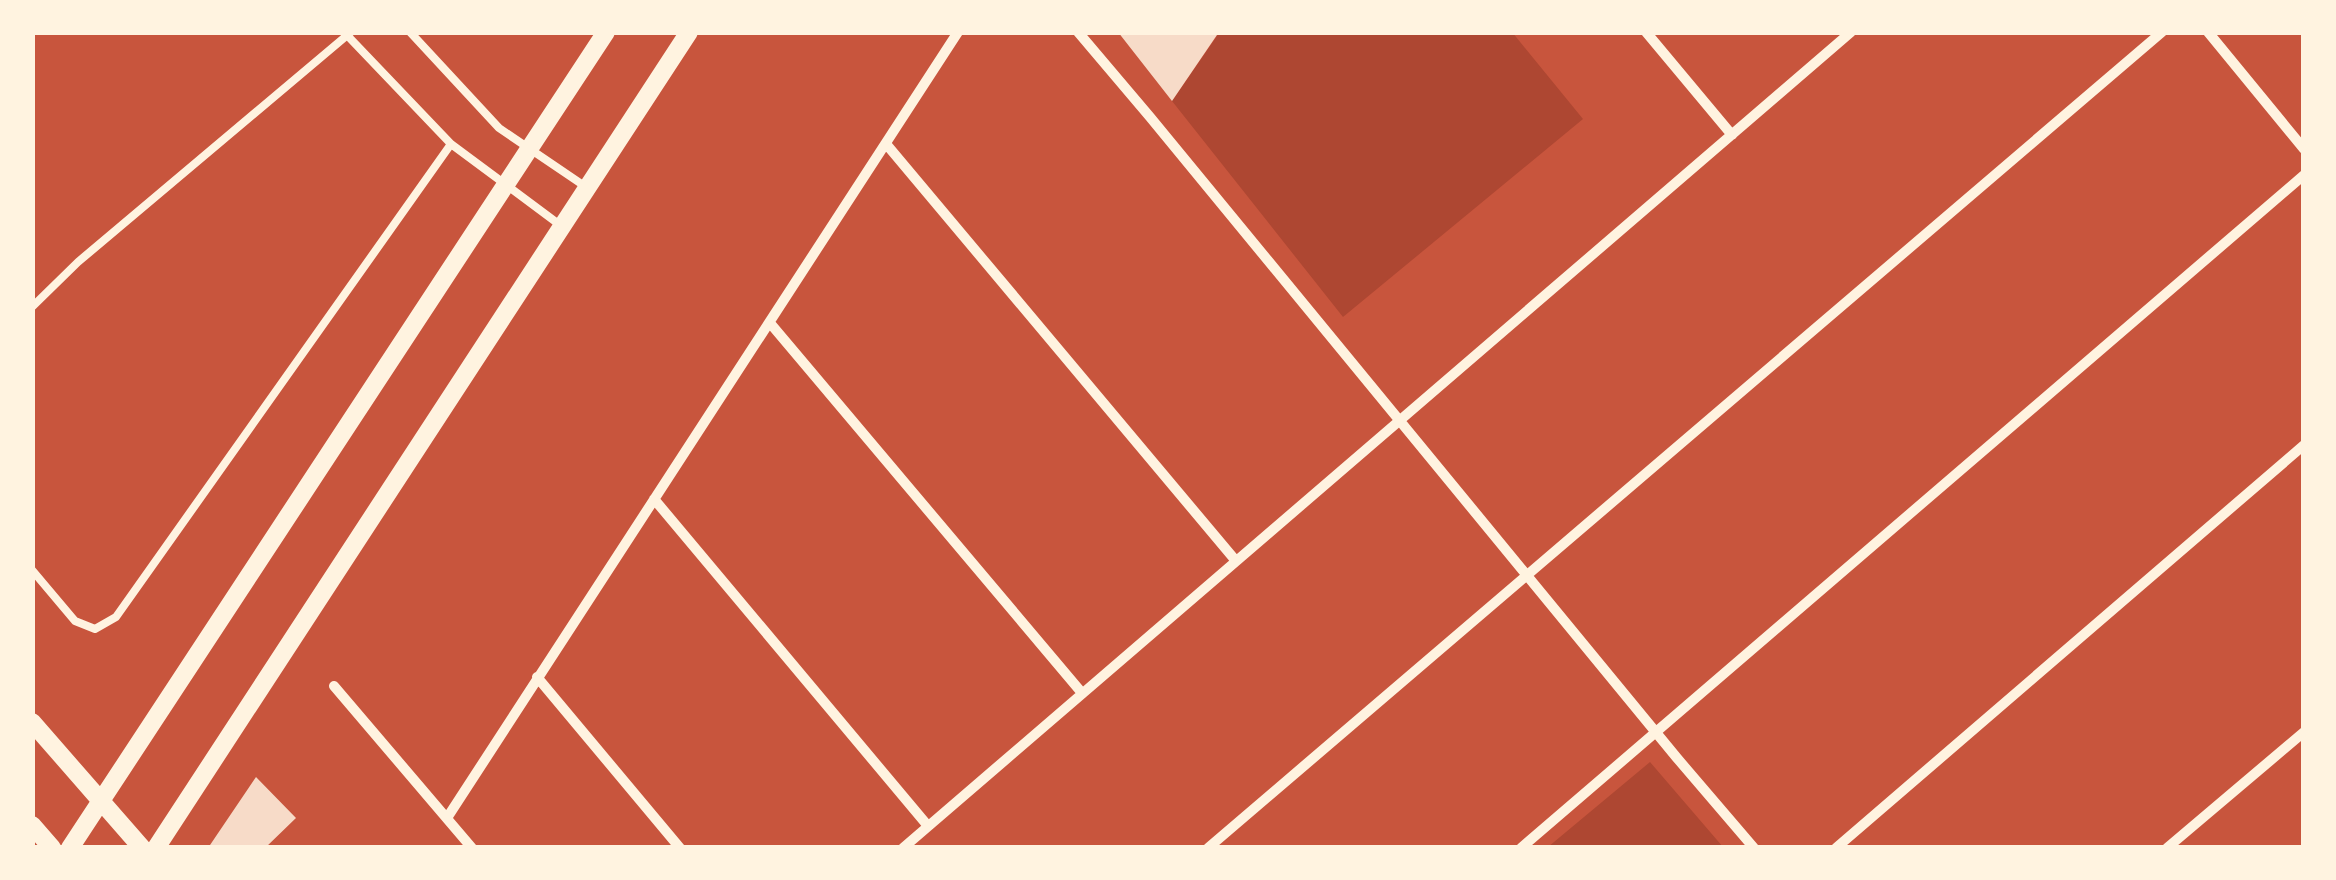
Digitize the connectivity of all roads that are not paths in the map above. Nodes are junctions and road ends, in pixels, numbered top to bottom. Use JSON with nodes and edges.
{"nodes":[{"id":1,"x":410,"y":32,"type":"edge"},
{"id":2,"x":606,"y":32,"type":"edge"},
{"id":3,"x":688,"y":32,"type":"edge"},
{"id":4,"x":958,"y":32,"type":"edge"},
{"id":5,"x":1078,"y":32,"type":"edge"},
{"id":6,"x":1646,"y":32,"type":"edge"},
{"id":7,"x":1851,"y":32,"type":"edge"},
{"id":8,"x":2162,"y":32,"type":"edge"},
{"id":9,"x":2208,"y":32,"type":"edge"},
{"id":10,"x":347,"y":34,"type":"edge"},
{"id":11,"x":1732,"y":135,"type":"junction"},
{"id":12,"x":451,"y":144,"type":"junction"},
{"id":13,"x":887,"y":145,"type":"junction"},
{"id":14,"x":530,"y":149,"type":"junction"},
{"id":15,"x":2304,"y":149,"type":"edge"},
{"id":16,"x":2304,"y":175,"type":"edge"},
{"id":17,"x":506,"y":184,"type":"junction"},
{"id":18,"x":588,"y":188,"type":"junction"},
{"id":19,"x":562,"y":227,"type":"junction"},
{"id":20,"x":32,"y":306,"type":"edge"},
{"id":21,"x":770,"y":323,"type":"junction"},
{"id":22,"x":1399,"y":422,"type":"junction"},
{"id":23,"x":2304,"y":444,"type":"edge"},
{"id":24,"x":654,"y":499,"type":"junction"},
{"id":25,"x":1236,"y":562,"type":"junction"},
{"id":26,"x":32,"y":570,"type":"edge"},
{"id":27,"x":1526,"y":576,"type":"junction"},
{"id":28,"x":538,"y":677,"type":"junction"},
{"id":29,"x":334,"y":686,"type":"dead end"},
{"id":30,"x":1082,"y":694,"type":"junction"},
{"id":31,"x":32,"y":722,"type":"edge"},
{"id":32,"x":1655,"y":732,"type":"junction"},
{"id":33,"x":2304,"y":732,"type":"edge"},
{"id":34,"x":100,"y":800,"type":"junction"},
{"id":35,"x":447,"y":818,"type":"junction"},
{"id":36,"x":32,"y":825,"type":"edge"},
{"id":37,"x":928,"y":826,"type":"junction"},
{"id":38,"x":52,"y":848,"type":"edge"},
{"id":39,"x":70,"y":848,"type":"edge"},
{"id":40,"x":142,"y":848,"type":"edge"},
{"id":41,"x":156,"y":848,"type":"edge"},
{"id":42,"x":472,"y":848,"type":"edge"},
{"id":43,"x":680,"y":848,"type":"edge"},
{"id":44,"x":903,"y":848,"type":"edge"},
{"id":45,"x":1208,"y":848,"type":"edge"},
{"id":46,"x":1520,"y":848,"type":"edge"},
{"id":47,"x":1754,"y":848,"type":"edge"},
{"id":48,"x":1836,"y":848,"type":"edge"},
{"id":49,"x":2167,"y":848,"type":"edge"}],
"edges":[{"from":1,"to":14,"type":"lane"},
{"from":2,"to":14,"type":"street"},
{"from":3,"to":18,"type":"street"},
{"from":4,"to":13,"type":"street"},
{"from":5,"to":22,"type":"street"},
{"from":6,"to":11,"type":"street"},
{"from":7,"to":11,"type":"street"},
{"from":8,"to":27,"type":"street"},
{"from":9,"to":15,"type":"street"},
{"from":10,"to":12,"type":"lane"},
{"from":10,"to":20,"type":"lane"},
{"from":11,"to":22,"type":"street"},
{"from":12,"to":17,"type":"lane"},
{"from":12,"to":26,"type":"lane"},
{"from":13,"to":21,"type":"street"},
{"from":13,"to":25,"type":"street"},
{"from":14,"to":17,"type":"street"},
{"from":14,"to":18,"type":"lane"},
{"from":16,"to":32,"type":"street"},
{"from":17,"to":19,"type":"lane"},
{"from":17,"to":34,"type":"street"},
{"from":18,"to":19,"type":"street"},
{"from":19,"to":41,"type":"street"},
{"from":21,"to":24,"type":"street"},
{"from":21,"to":30,"type":"street"},
{"from":22,"to":25,"type":"street"},
{"from":22,"to":27,"type":"street"},
{"from":23,"to":48,"type":"street"},
{"from":24,"to":28,"type":"street"},
{"from":24,"to":37,"type":"street"},
{"from":25,"to":30,"type":"street"},
{"from":27,"to":32,"type":"street"},
{"from":27,"to":45,"type":"street"},
{"from":28,"to":35,"type":"street"},
{"from":28,"to":43,"type":"street"},
{"from":29,"to":35,"type":"street"},
{"from":30,"to":37,"type":"street"},
{"from":31,"to":34,"type":"street"},
{"from":32,"to":46,"type":"street"},
{"from":32,"to":47,"type":"street"},
{"from":33,"to":49,"type":"street"},
{"from":34,"to":39,"type":"street"},
{"from":34,"to":40,"type":"street"},
{"from":35,"to":42,"type":"street"},
{"from":36,"to":38,"type":"street"},
{"from":37,"to":44,"type":"street"}]}
